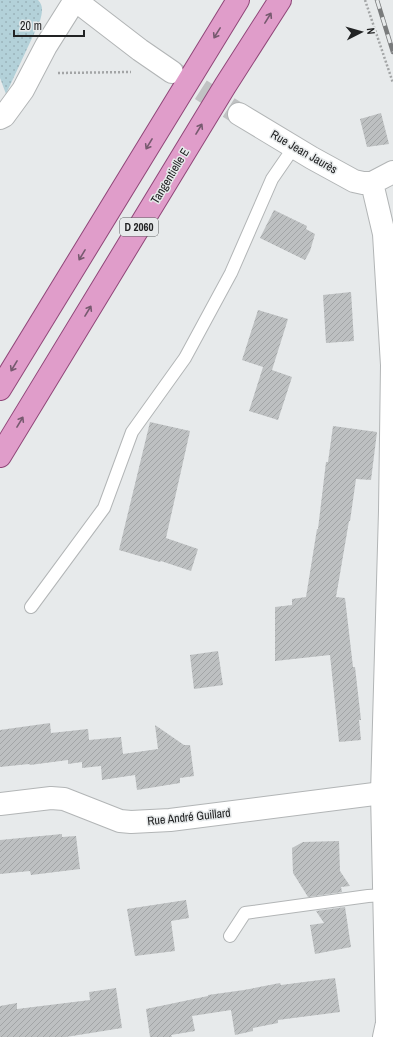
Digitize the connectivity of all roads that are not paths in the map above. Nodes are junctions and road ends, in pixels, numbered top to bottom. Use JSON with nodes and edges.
{"nodes":[{"id":1,"x":75,"y":0,"type":"edge"},
{"id":2,"x":238,"y":0,"type":"edge"},
{"id":3,"x":280,"y":0,"type":"edge"},
{"id":4,"x":172,"y":72,"type":"tunnel mouth"},
{"id":5,"x":239,"y":114,"type":"tunnel mouth"},
{"id":6,"x":0,"y":118,"type":"edge"},
{"id":7,"x":294,"y":147,"type":"junction"},
{"id":8,"x":393,"y":172,"type":"edge"},
{"id":9,"x":372,"y":183,"type":"junction"},
{"id":10,"x":0,"y":390,"type":"edge"},
{"id":11,"x":0,"y":456,"type":"edge"},
{"id":12,"x":30,"y":607,"type":"dead end"},
{"id":13,"x":0,"y":804,"type":"edge"},
{"id":14,"x":386,"y":805,"type":"edge"},
{"id":15,"x":384,"y":895,"type":"junction"},
{"id":16,"x":230,"y":936,"type":"dead end"},
{"id":17,"x":389,"y":947,"type":"edge"},
{"id":18,"x":384,"y":1037,"type":"edge"}],
"edges":[{"from":1,"to":4,"type":"street"},
{"from":1,"to":6,"type":"street"},
{"from":2,"to":10,"type":"main road","number":"D 2060","one_way":true},
{"from":11,"to":3,"type":"main road","name":"Tangentielle E","number":"D 2060","one_way":true},
{"from":5,"to":7,"type":"street","name":"Rue Jean Jaurès"},
{"from":7,"to":9,"type":"street","name":"Rue Jean Jaurès"},
{"from":7,"to":12,"type":"lane"},
{"from":8,"to":9,"type":"street"},
{"from":9,"to":14,"type":"street"},
{"from":13,"to":14,"type":"street","name":"Rue André Guillard"},
{"from":14,"to":15,"type":"street"},
{"from":15,"to":16,"type":"lane"},
{"from":15,"to":17,"type":"street"},
{"from":17,"to":18,"type":"street"}]}
